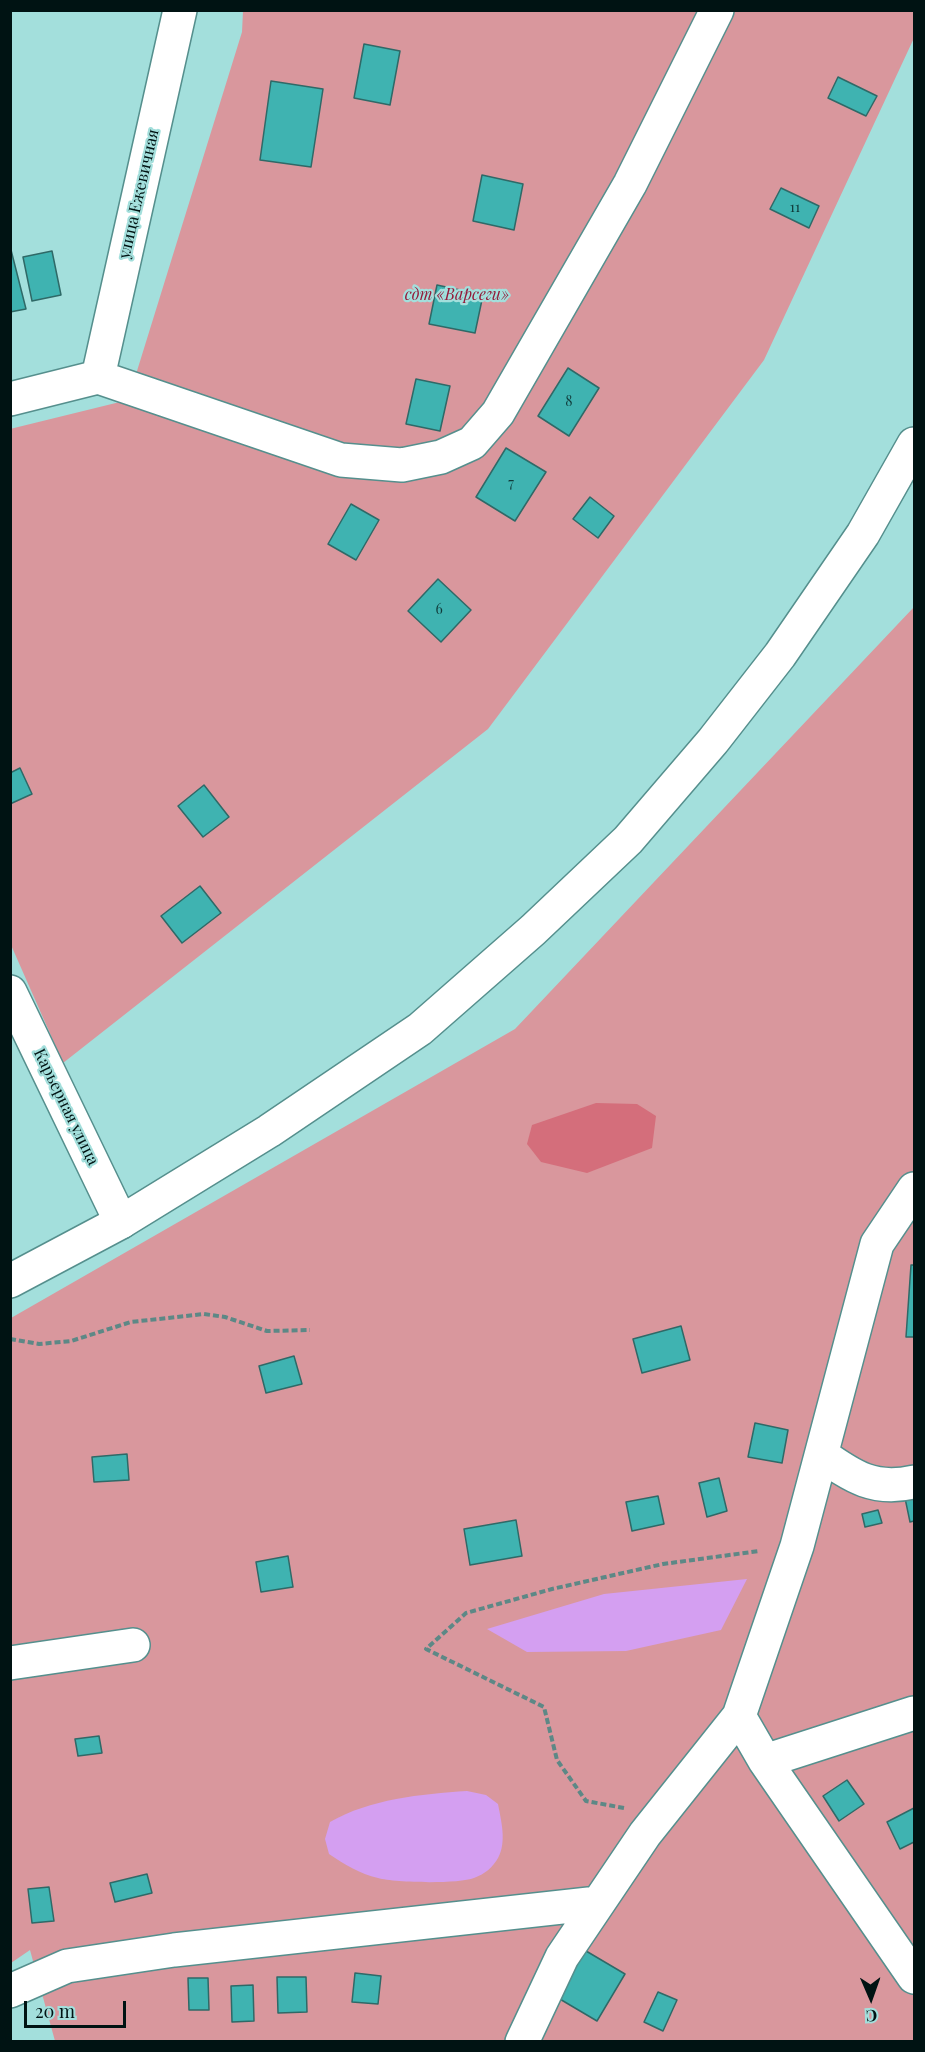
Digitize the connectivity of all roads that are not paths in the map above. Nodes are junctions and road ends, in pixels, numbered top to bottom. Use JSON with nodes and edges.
{"nodes":[{"id":1,"x":180,"y":10,"type":"edge"},
{"id":2,"x":717,"y":10,"type":"edge"},
{"id":3,"x":98,"y":377,"type":"junction"},
{"id":4,"x":10,"y":399,"type":"edge"},
{"id":5,"x":915,"y":444,"type":"edge"},
{"id":6,"x":10,"y":992,"type":"edge"},
{"id":7,"x":915,"y":1189,"type":"edge"},
{"id":8,"x":122,"y":1222,"type":"junction"},
{"id":9,"x":10,"y":1281,"type":"edge"},
{"id":10,"x":822,"y":1455,"type":"junction"},
{"id":11,"x":915,"y":1482,"type":"edge"},
{"id":12,"x":133,"y":1645,"type":"dead end"},
{"id":13,"x":10,"y":1663,"type":"edge"},
{"id":14,"x":915,"y":1713,"type":"edge"},
{"id":15,"x":739,"y":1716,"type":"junction"},
{"id":16,"x":765,"y":1761,"type":"junction"},
{"id":17,"x":598,"y":1903,"type":"junction"},
{"id":18,"x":915,"y":1977,"type":"edge"},
{"id":19,"x":10,"y":1991,"type":"edge"},
{"id":20,"x":522,"y":2042,"type":"edge"}],
"edges":[{"from":1,"to":3,"type":"street","name":"улица Ежевичная"},
{"from":2,"to":3,"type":"street"},
{"from":3,"to":4,"type":"street"},
{"from":5,"to":8,"type":"street"},
{"from":6,"to":8,"type":"street","name":"Карьерная улица"},
{"from":7,"to":10,"type":"street"},
{"from":8,"to":9,"type":"street"},
{"from":10,"to":11,"type":"street"},
{"from":10,"to":15,"type":"street"},
{"from":12,"to":13,"type":"street"},
{"from":14,"to":16,"type":"street"},
{"from":15,"to":16,"type":"street"},
{"from":15,"to":17,"type":"street"},
{"from":16,"to":18,"type":"street"},
{"from":17,"to":19,"type":"street"},
{"from":17,"to":20,"type":"street"}]}
